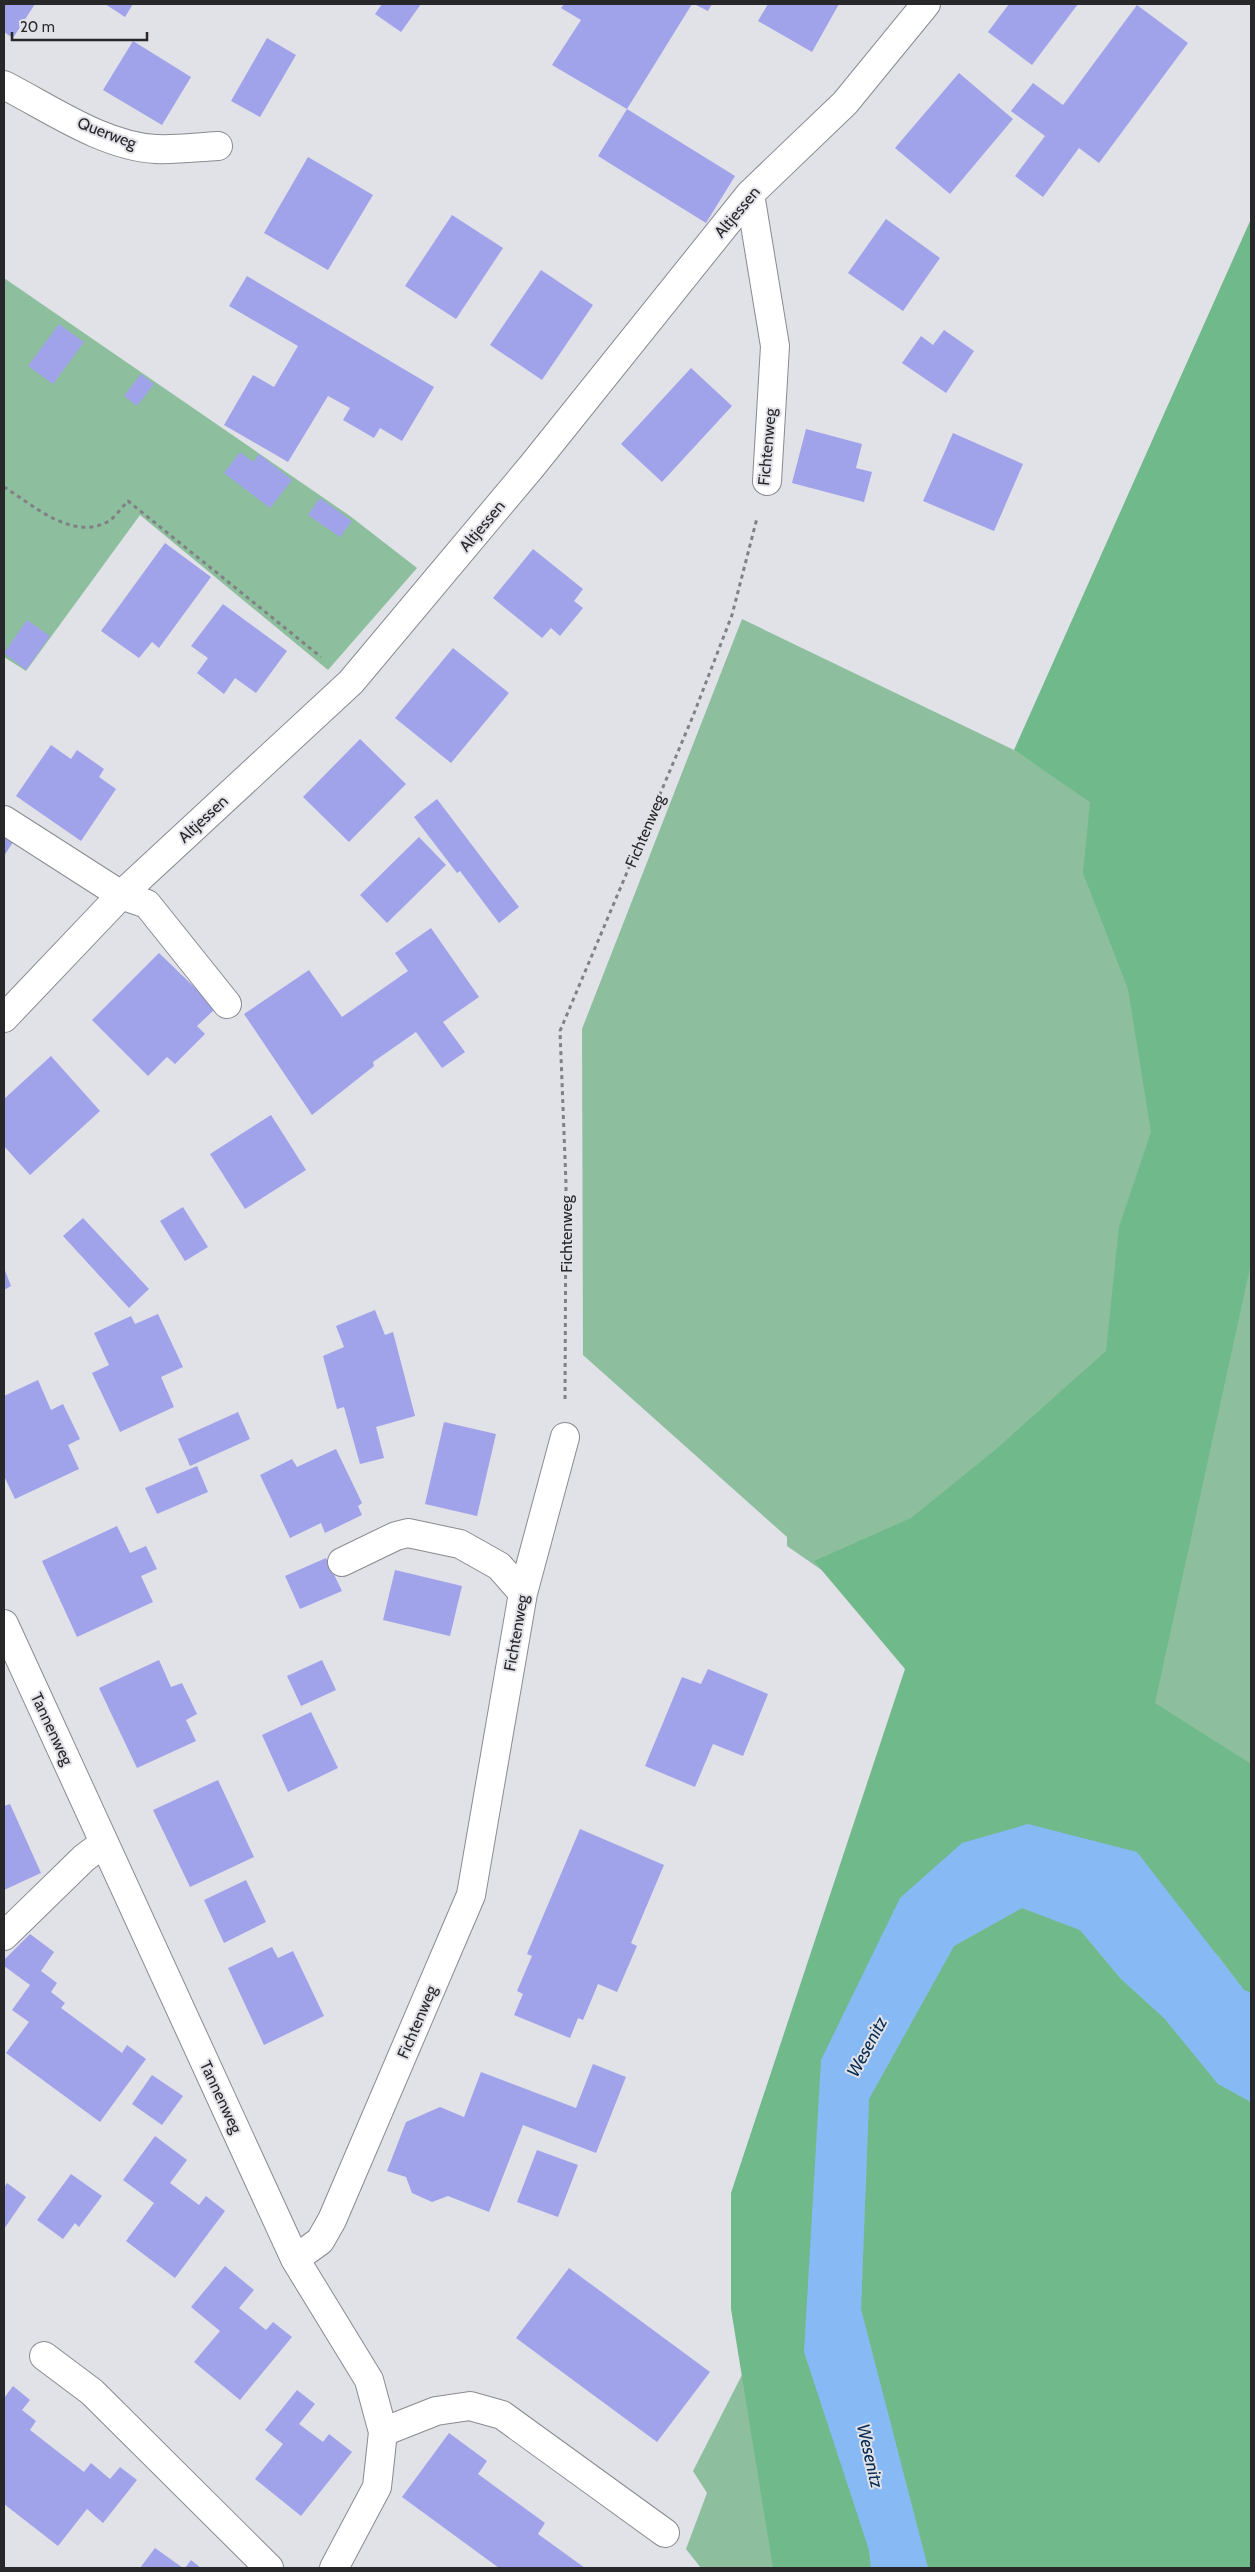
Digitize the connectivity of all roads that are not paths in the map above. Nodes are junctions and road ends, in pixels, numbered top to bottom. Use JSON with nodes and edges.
{"nodes":[{"id":1,"x":926,"y":4,"type":"edge"},
{"id":2,"x":4,"y":85,"type":"edge"},
{"id":3,"x":218,"y":146,"type":"dead end"},
{"id":4,"x":750,"y":194,"type":"junction"},
{"id":5,"x":766,"y":481,"type":"road end"},
{"id":6,"x":4,"y":820,"type":"edge"},
{"id":7,"x":121,"y":895,"type":"junction"},
{"id":8,"x":227,"y":1004,"type":"dead end"},
{"id":9,"x":4,"y":1018,"type":"edge"},
{"id":10,"x":565,"y":1437,"type":"road end"},
{"id":11,"x":342,"y":1562,"type":"dead end"},
{"id":12,"x":523,"y":1593,"type":"junction"},
{"id":13,"x":4,"y":1624,"type":"edge"},
{"id":14,"x":104,"y":1843,"type":"junction"},
{"id":15,"x":4,"y":1936,"type":"edge"},
{"id":16,"x":295,"y":2259,"type":"junction"},
{"id":17,"x":44,"y":2356,"type":"dead end"},
{"id":18,"x":383,"y":2432,"type":"junction"},
{"id":19,"x":665,"y":2533,"type":"dead end"},
{"id":20,"x":269,"y":2568,"type":"edge"},
{"id":21,"x":334,"y":2568,"type":"edge"}],
"edges":[{"from":1,"to":4,"type":"street","name":"Altjessen"},
{"from":2,"to":3,"type":"street","name":"Querweg"},
{"from":4,"to":5,"type":"street","name":"Fichtenweg"},
{"from":4,"to":7,"type":"street","name":"Altjessen"},
{"from":6,"to":7,"type":"street"},
{"from":7,"to":8,"type":"street"},
{"from":7,"to":9,"type":"street","name":"Altjessen"},
{"from":10,"to":12,"type":"street","name":"Fichtenweg"},
{"from":11,"to":12,"type":"street"},
{"from":12,"to":16,"type":"street","name":"Fichtenweg"},
{"from":13,"to":14,"type":"street","name":"Tannenweg"},
{"from":14,"to":15,"type":"street"},
{"from":14,"to":16,"type":"street","name":"Tannenweg"},
{"from":16,"to":18,"type":"street","name":"Tannenweg"},
{"from":17,"to":20,"type":"street"},
{"from":18,"to":19,"type":"street"},
{"from":18,"to":21,"type":"street","name":"Tannenweg"}]}
